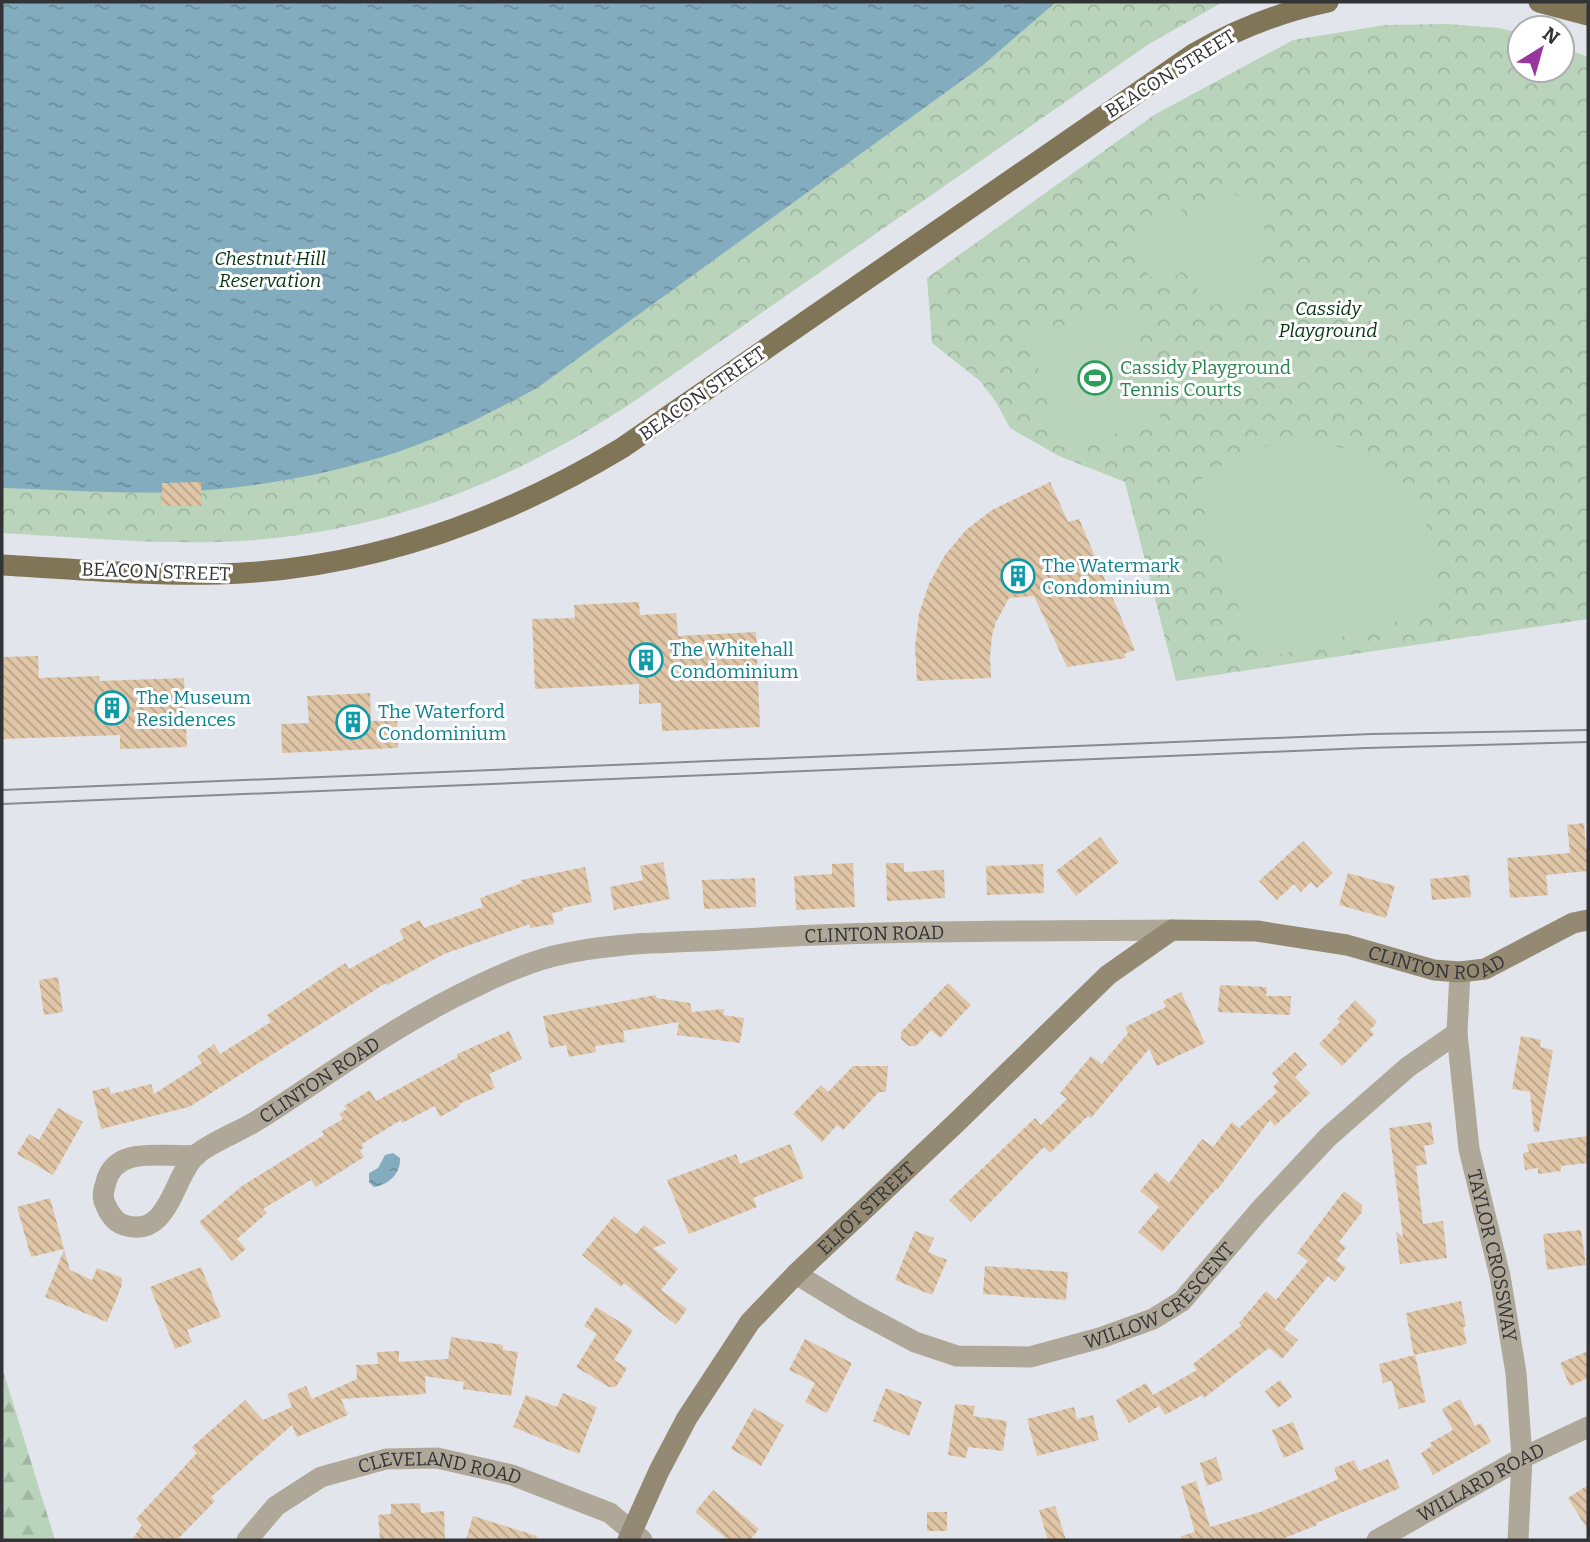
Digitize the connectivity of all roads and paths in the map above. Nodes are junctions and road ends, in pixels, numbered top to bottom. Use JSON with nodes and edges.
{"nodes":[{"id":1,"x":1328,"y":2,"type":"edge"},
{"id":2,"x":1539,"y":2,"type":"edge"},
{"id":3,"x":1588,"y":15,"type":"edge"},
{"id":4,"x":2,"y":565,"type":"edge"},
{"id":5,"x":1588,"y":920,"type":"edge"},
{"id":6,"x":1172,"y":930,"type":"junction"},
{"id":7,"x":1460,"y":972,"type":"junction"},
{"id":8,"x":1457,"y":1033,"type":"junction"},
{"id":9,"x":197,"y":1155,"type":"junction"},
{"id":10,"x":796,"y":1274,"type":"junction"},
{"id":11,"x":1588,"y":1427,"type":"edge"},
{"id":12,"x":1522,"y":1458,"type":"junction"},
{"id":13,"x":634,"y":1537,"type":"edge"},
{"id":14,"x":247,"y":1540,"type":"edge"},
{"id":15,"x":1377,"y":1540,"type":"edge"},
{"id":16,"x":1518,"y":1540,"type":"edge"}],
"edges":[{"from":1,"to":4,"type":"main road","name":"BEACON STREET"},
{"from":2,"to":3,"type":"main road"},
{"from":5,"to":7,"type":"street","name":"CLINTON ROAD"},
{"from":6,"to":7,"type":"street","name":"CLINTON ROAD"},
{"from":6,"to":9,"type":"street","name":"CLINTON ROAD"},
{"from":6,"to":10,"type":"street","name":"ELIOT STREET"},
{"from":7,"to":8,"type":"street","name":"TAYLOR CROSSWAY"},
{"from":8,"to":10,"type":"street","name":"WILLOW CRESCENT"},
{"from":8,"to":12,"type":"street","name":"TAYLOR CROSSWAY"},
{"from":9,"to":9,"type":"street","name":"CLINTON ROAD"},
{"from":10,"to":13,"type":"street","name":"ELIOT STREET"},
{"from":11,"to":12,"type":"street","name":"WILLARD ROAD"},
{"from":12,"to":15,"type":"street","name":"WILLARD ROAD"},
{"from":12,"to":16,"type":"street","name":"TAYLOR CROSSWAY"},
{"from":13,"to":14,"type":"street","name":"CLEVELAND ROAD"}]}
